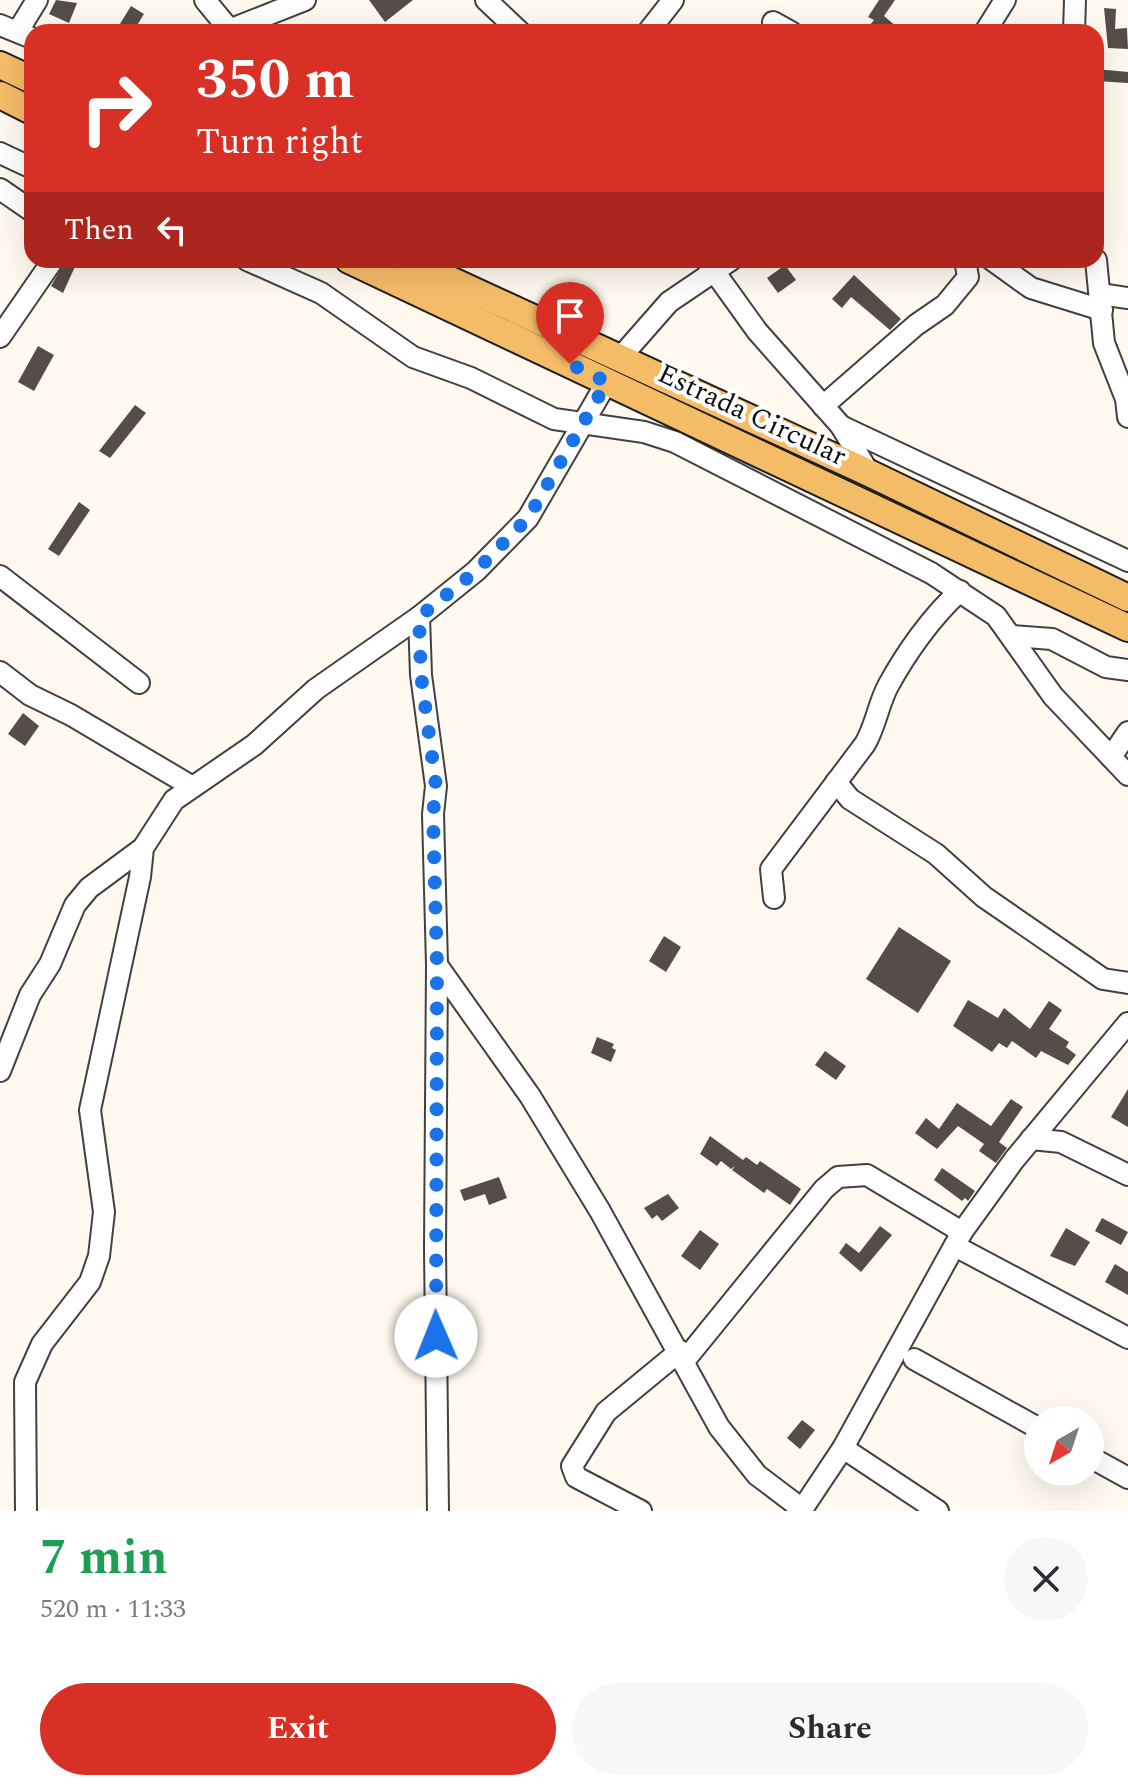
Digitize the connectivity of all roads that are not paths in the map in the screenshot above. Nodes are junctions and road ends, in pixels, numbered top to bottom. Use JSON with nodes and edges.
{"nodes":[{"id":1,"x":37,"y":0,"type":"edge"},
{"id":2,"x":205,"y":0,"type":"edge"},
{"id":3,"x":305,"y":0,"type":"edge"},
{"id":4,"x":486,"y":0,"type":"edge"},
{"id":5,"x":673,"y":0,"type":"edge"},
{"id":6,"x":1005,"y":0,"type":"edge"},
{"id":7,"x":1075,"y":0,"type":"edge"},
{"id":8,"x":223,"y":24,"type":"edge"},
{"id":9,"x":243,"y":24,"type":"edge"},
{"id":10,"x":512,"y":24,"type":"edge"},
{"id":11,"x":654,"y":24,"type":"edge"},
{"id":12,"x":990,"y":24,"type":"edge"},
{"id":13,"x":1074,"y":24,"type":"edge"},
{"id":14,"x":17,"y":32,"type":"edge"},
{"id":15,"x":0,"y":65,"type":"edge"},
{"id":16,"x":24,"y":76,"type":"edge"},
{"id":17,"x":0,"y":95,"type":"edge"},
{"id":18,"x":24,"y":107,"type":"edge"},
{"id":19,"x":0,"y":153,"type":"edge"},
{"id":20,"x":24,"y":164,"type":"edge"},
{"id":21,"x":0,"y":189,"type":"edge"},
{"id":22,"x":24,"y":206,"type":"edge"},
{"id":23,"x":47,"y":268,"type":"edge"},
{"id":24,"x":265,"y":268,"type":"edge"},
{"id":25,"x":368,"y":268,"type":"edge"},
{"id":26,"x":422,"y":268,"type":"edge"},
{"id":27,"x":712,"y":268,"type":"edge"},
{"id":28,"x":719,"y":268,"type":"edge"},
{"id":29,"x":1003,"y":268,"type":"edge"},
{"id":30,"x":1097,"y":268,"type":"edge"},
{"id":31,"x":966,"y":269,"type":"edge"},
{"id":32,"x":1128,"y":298,"type":"edge"},
{"id":33,"x":1101,"y":302,"type":"junction"},
{"id":34,"x":0,"y":337,"type":"edge"},
{"id":35,"x":613,"y":370,"type":"junction"},
{"id":36,"x":823,"y":406,"type":"junction"},
{"id":37,"x":1128,"y":417,"type":"edge"},
{"id":38,"x":581,"y":423,"type":"junction"},
{"id":39,"x":841,"y":426,"type":"junction"},
{"id":40,"x":869,"y":473,"type":"junction"},
{"id":41,"x":1127,"y":557,"type":"edge"},
{"id":42,"x":0,"y":576,"type":"edge"},
{"id":43,"x":1101,"y":585,"type":"junction"},
{"id":44,"x":960,"y":591,"type":"junction"},
{"id":45,"x":1128,"y":598,"type":"edge"},
{"id":46,"x":419,"y":617,"type":"junction"},
{"id":47,"x":1128,"y":628,"type":"edge"},
{"id":48,"x":1013,"y":636,"type":"junction"},
{"id":49,"x":1128,"y":670,"type":"edge"},
{"id":50,"x":0,"y":672,"type":"edge"},
{"id":51,"x":139,"y":683,"type":"dead end"},
{"id":52,"x":1128,"y":732,"type":"edge"},
{"id":53,"x":1111,"y":757,"type":"junction"},
{"id":54,"x":1128,"y":775,"type":"edge"},
{"id":55,"x":836,"y":782,"type":"junction"},
{"id":56,"x":191,"y":786,"type":"junction"},
{"id":57,"x":143,"y":848,"type":"junction"},
{"id":58,"x":774,"y":898,"type":"dead end"},
{"id":59,"x":437,"y":965,"type":"junction"},
{"id":60,"x":1128,"y":983,"type":"edge"},
{"id":61,"x":1128,"y":1023,"type":"edge"},
{"id":62,"x":0,"y":1071,"type":"edge"},
{"id":63,"x":1053,"y":1112,"type":"junction"},
{"id":64,"x":1031,"y":1139,"type":"junction"},
{"id":65,"x":1061,"y":1142,"type":"junction"},
{"id":66,"x":1128,"y":1175,"type":"edge"},
{"id":67,"x":958,"y":1239,"type":"junction"},
{"id":68,"x":1128,"y":1338,"type":"edge"},
{"id":69,"x":682,"y":1355,"type":"junction"},
{"id":70,"x":914,"y":1359,"type":"dead end"},
{"id":71,"x":1024,"y":1420,"type":"edge"},
{"id":72,"x":843,"y":1448,"type":"junction"},
{"id":73,"x":1104,"y":1465,"type":"edge"},
{"id":74,"x":1128,"y":1478,"type":"edge"},
{"id":75,"x":802,"y":1510,"type":"edge"},
{"id":76,"x":26,"y":1511,"type":"edge"},
{"id":77,"x":438,"y":1511,"type":"edge"},
{"id":78,"x":641,"y":1511,"type":"edge"},
{"id":79,"x":938,"y":1511,"type":"edge"}],
"edges":[{"from":1,"to":14,"type":"street"},
{"from":2,"to":8,"type":"street"},
{"from":3,"to":9,"type":"street"},
{"from":4,"to":10,"type":"street"},
{"from":5,"to":11,"type":"street"},
{"from":6,"to":12,"type":"street"},
{"from":7,"to":13,"type":"street"},
{"from":15,"to":16,"type":"main road"},
{"from":17,"to":18,"type":"main road"},
{"from":19,"to":20,"type":"street"},
{"from":21,"to":22,"type":"street"},
{"from":23,"to":34,"type":"street"},
{"from":24,"to":38,"type":"street"},
{"from":25,"to":35,"type":"main road","name":"Estrada Circular"},
{"from":26,"to":35,"type":"main road","name":"Estrada Circular"},
{"from":27,"to":35,"type":"street"},
{"from":28,"to":36,"type":"street"},
{"from":29,"to":33,"type":"street"},
{"from":30,"to":33,"type":"street"},
{"from":31,"to":36,"type":"street"},
{"from":32,"to":33,"type":"street"},
{"from":33,"to":37,"type":"street"},
{"from":35,"to":38,"type":"street"},
{"from":35,"to":40,"type":"main road","name":"Estrada Circular"},
{"from":35,"to":47,"type":"main road","name":"Estrada Circular"},
{"from":36,"to":39,"type":"street"},
{"from":38,"to":44,"type":"street"},
{"from":38,"to":46,"type":"street"},
{"from":39,"to":40,"type":"street"},
{"from":39,"to":41,"type":"street"},
{"from":40,"to":43,"type":"main road","name":"Estrada Circular"},
{"from":41,"to":43,"type":"street"},
{"from":42,"to":51,"type":"street"},
{"from":43,"to":45,"type":"main road","name":"Estrada Circular"},
{"from":44,"to":48,"type":"street"},
{"from":44,"to":55,"type":"street"},
{"from":46,"to":56,"type":"street"},
{"from":46,"to":59,"type":"street"},
{"from":48,"to":49,"type":"street"},
{"from":48,"to":53,"type":"street"},
{"from":50,"to":56,"type":"street"},
{"from":52,"to":53,"type":"street"},
{"from":53,"to":54,"type":"street"},
{"from":55,"to":58,"type":"street"},
{"from":55,"to":60,"type":"street"},
{"from":56,"to":57,"type":"street"},
{"from":57,"to":62,"type":"street"},
{"from":57,"to":76,"type":"street"},
{"from":59,"to":69,"type":"street"},
{"from":59,"to":77,"type":"street"},
{"from":61,"to":63,"type":"street"},
{"from":63,"to":64,"type":"street"},
{"from":63,"to":65,"type":"street"},
{"from":64,"to":65,"type":"street"},
{"from":64,"to":67,"type":"street"},
{"from":65,"to":66,"type":"street"},
{"from":67,"to":68,"type":"street"},
{"from":67,"to":69,"type":"street"},
{"from":67,"to":72,"type":"street"},
{"from":69,"to":75,"type":"street"},
{"from":69,"to":78,"type":"street"},
{"from":70,"to":71,"type":"street"},
{"from":72,"to":75,"type":"street"},
{"from":72,"to":79,"type":"street"},
{"from":73,"to":74,"type":"street"}]}
